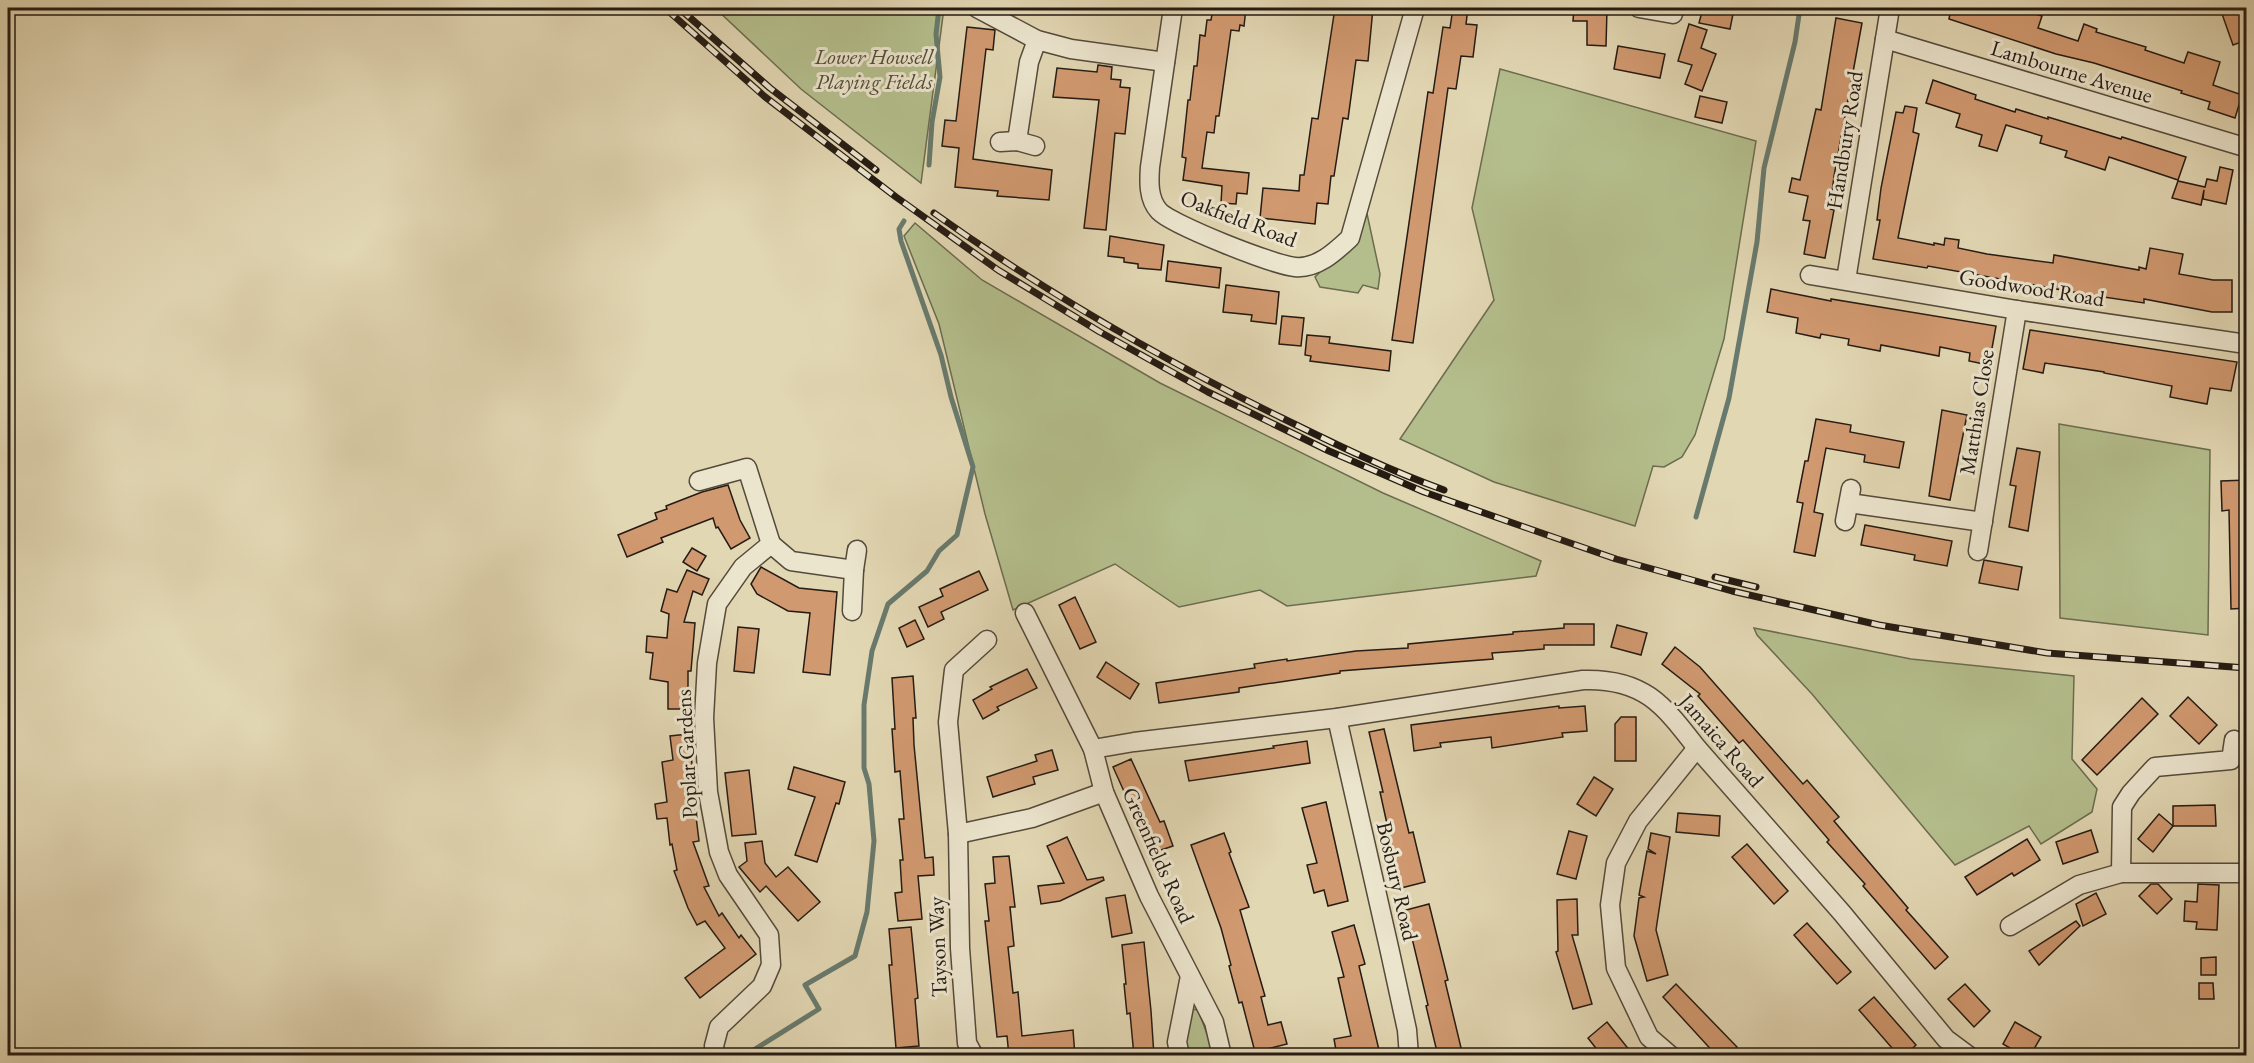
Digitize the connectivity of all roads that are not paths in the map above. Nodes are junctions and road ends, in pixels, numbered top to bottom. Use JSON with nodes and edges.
{"nodes":[{"id":1,"x":1173,"y":8,"type":"edge"},
{"id":2,"x":1415,"y":8,"type":"edge"},
{"id":3,"x":1649,"y":8,"type":"edge"},
{"id":4,"x":1890,"y":8,"type":"edge"},
{"id":5,"x":973,"y":12,"type":"edge"},
{"id":6,"x":1673,"y":14,"type":"dead end"},
{"id":7,"x":1885,"y":39,"type":"junction"},
{"id":8,"x":1037,"y":40,"type":"junction"},
{"id":9,"x":1165,"y":62,"type":"junction"},
{"id":10,"x":2247,"y":146,"type":"edge"},
{"id":11,"x":1035,"y":147,"type":"dead end"},
{"id":12,"x":1810,"y":275,"type":"dead end"},
{"id":13,"x":1846,"y":280,"type":"junction"},
{"id":14,"x":2017,"y":310,"type":"junction"},
{"id":15,"x":2247,"y":344,"type":"edge"},
{"id":16,"x":699,"y":481,"type":"dead end"},
{"id":17,"x":1845,"y":521,"type":"dead end"},
{"id":18,"x":1983,"y":522,"type":"junction"},
{"id":19,"x":771,"y":544,"type":"junction"},
{"id":20,"x":857,"y":550,"type":"dead end"},
{"id":21,"x":1978,"y":551,"type":"dead end"},
{"id":22,"x":854,"y":570,"type":"junction"},
{"id":23,"x":852,"y":611,"type":"dead end"},
{"id":24,"x":1025,"y":612,"type":"dead end"},
{"id":25,"x":987,"y":640,"type":"dead end"},
{"id":26,"x":1337,"y":718,"type":"junction"},
{"id":27,"x":2234,"y":740,"type":"dead end"},
{"id":28,"x":1697,"y":748,"type":"junction"},
{"id":29,"x":1094,"y":749,"type":"junction"},
{"id":30,"x":1104,"y":792,"type":"junction"},
{"id":31,"x":958,"y":834,"type":"junction"},
{"id":32,"x":2121,"y":873,"type":"junction"},
{"id":33,"x":2247,"y":873,"type":"edge"},
{"id":34,"x":2010,"y":926,"type":"dead end"},
{"id":35,"x":1190,"y":976,"type":"junction"},
{"id":36,"x":716,"y":1056,"type":"edge"},
{"id":37,"x":974,"y":1056,"type":"edge"},
{"id":38,"x":1180,"y":1056,"type":"edge"},
{"id":39,"x":1222,"y":1056,"type":"edge"},
{"id":40,"x":1409,"y":1056,"type":"edge"},
{"id":41,"x":1671,"y":1056,"type":"edge"},
{"id":42,"x":1969,"y":1056,"type":"edge"}],
"edges":[{"from":1,"to":9,"type":"street","name":"Oakfield Road"},
{"from":2,"to":9,"type":"street","name":"Oakfield Road"},
{"from":3,"to":6,"type":"street"},
{"from":4,"to":7,"type":"street","name":"Handbury Road"},
{"from":5,"to":8,"type":"street"},
{"from":7,"to":10,"type":"street","name":"Lambourne Avenue"},
{"from":7,"to":13,"type":"street","name":"Handbury Road"},
{"from":8,"to":9,"type":"street"},
{"from":8,"to":11,"type":"street"},
{"from":12,"to":13,"type":"street","name":"Goodwood Road"},
{"from":13,"to":14,"type":"street","name":"Goodwood Road"},
{"from":14,"to":15,"type":"street","name":"Goodwood Road"},
{"from":14,"to":18,"type":"street","name":"Matthias Close"},
{"from":16,"to":19,"type":"street"},
{"from":17,"to":18,"type":"street"},
{"from":18,"to":21,"type":"street","name":"Matthias Close"},
{"from":19,"to":22,"type":"street"},
{"from":19,"to":36,"type":"street","name":"Poplar Gardens"},
{"from":20,"to":22,"type":"street"},
{"from":22,"to":23,"type":"street"},
{"from":24,"to":29,"type":"street","name":"Greenfields Road"},
{"from":25,"to":31,"type":"street","name":"Tayson Way"},
{"from":26,"to":28,"type":"street","name":"Jamaica Road"},
{"from":26,"to":29,"type":"street"},
{"from":26,"to":40,"type":"street","name":"Bosbury Road"},
{"from":27,"to":32,"type":"street"},
{"from":28,"to":41,"type":"street"},
{"from":28,"to":42,"type":"street","name":"Jamaica Road"},
{"from":29,"to":30,"type":"street","name":"Greenfields Road"},
{"from":30,"to":31,"type":"street"},
{"from":30,"to":35,"type":"street","name":"Greenfields Road"},
{"from":31,"to":37,"type":"street","name":"Tayson Way"},
{"from":32,"to":33,"type":"street"},
{"from":32,"to":34,"type":"street"},
{"from":35,"to":38,"type":"street"},
{"from":35,"to":39,"type":"street","name":"Greenfields Road"}]}
